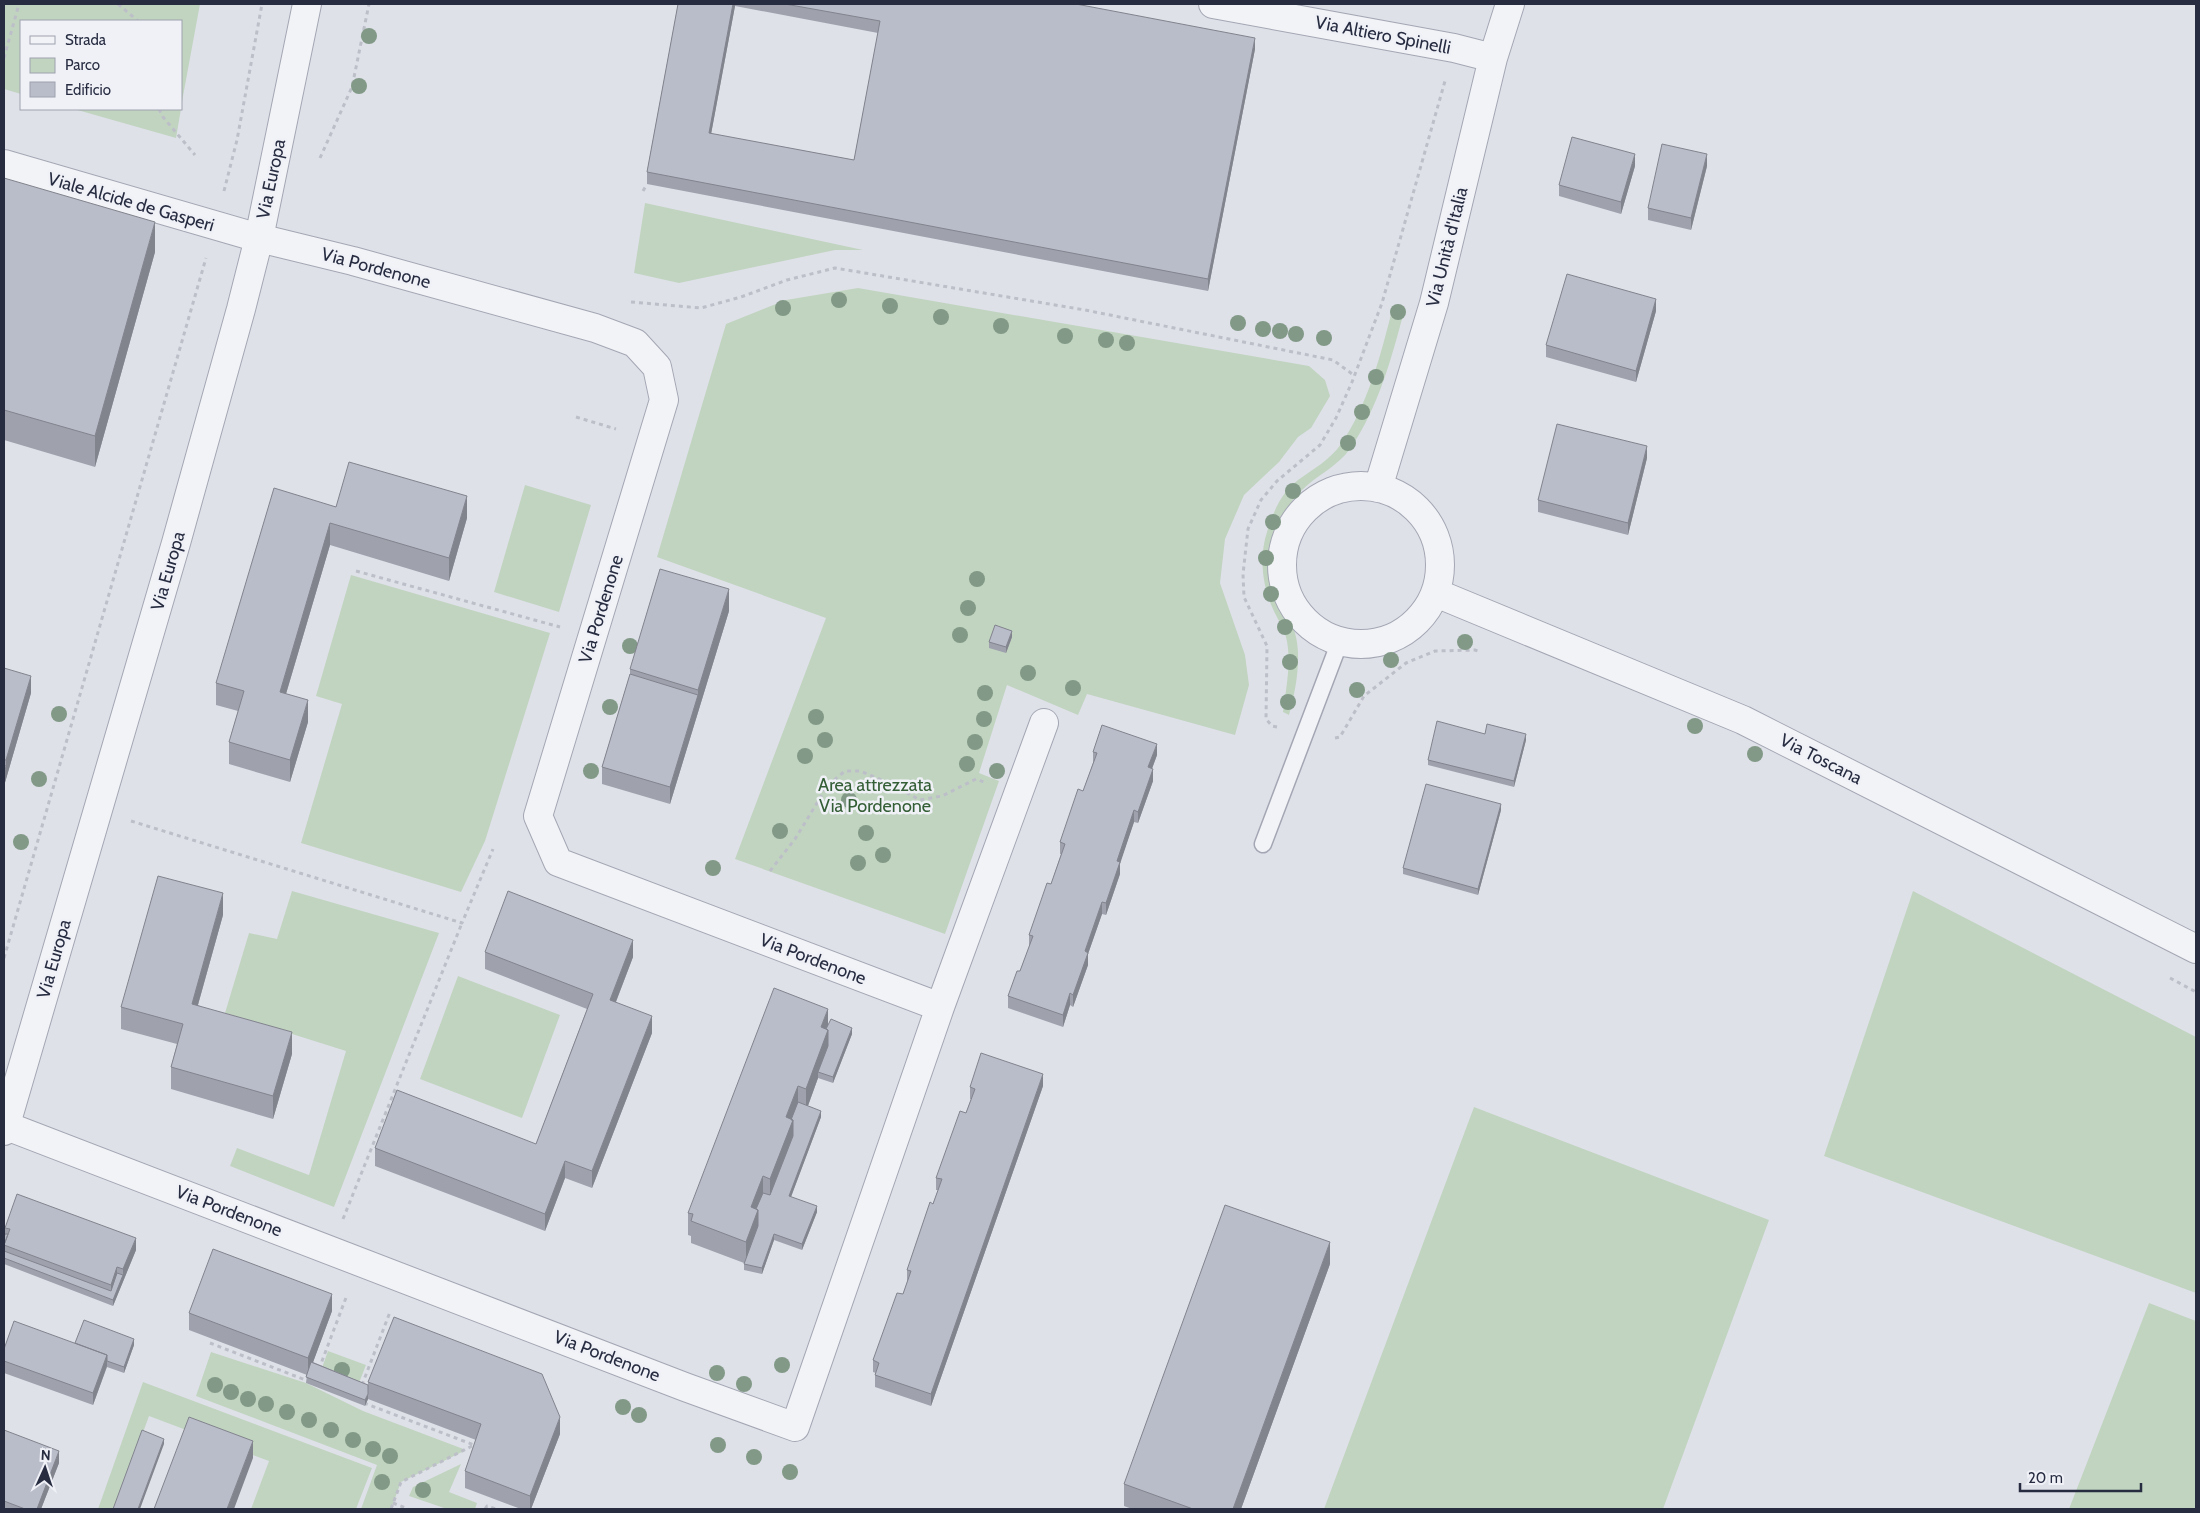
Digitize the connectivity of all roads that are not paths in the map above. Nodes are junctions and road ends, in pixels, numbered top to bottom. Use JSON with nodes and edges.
{"nodes":[{"id":1,"x":307,"y":4,"type":"edge"},
{"id":2,"x":1213,"y":4,"type":"edge"},
{"id":3,"x":1510,"y":4,"type":"edge"},
{"id":4,"x":1494,"y":58,"type":"junction"},
{"id":5,"x":4,"y":164,"type":"edge"},
{"id":6,"x":259,"y":238,"type":"junction"},
{"id":7,"x":1378,"y":488,"type":"junction"},
{"id":8,"x":1436,"y":593,"type":"junction"},
{"id":9,"x":1340,"y":641,"type":"junction"},
{"id":10,"x":1044,"y":722,"type":"dead end"},
{"id":11,"x":1263,"y":844,"type":"dead end"},
{"id":12,"x":2196,"y":949,"type":"edge"},
{"id":13,"x":940,"y":1007,"type":"junction"},
{"id":14,"x":4,"y":1127,"type":"edge"}],
"edges":[{"from":1,"to":6,"type":"street","name":"Via Europa"},
{"from":2,"to":4,"type":"street","name":"Via Altiero Spinelli"},
{"from":3,"to":4,"type":"street","name":"Via Unità d'Italia"},
{"from":4,"to":7,"type":"street","name":"Via Unità d'Italia"},
{"from":5,"to":6,"type":"street","name":"Viale Alcide de Gasperi"},
{"from":6,"to":13,"type":"street","name":"Via Pordenone"},
{"from":6,"to":14,"type":"street","name":"Via Europa"},
{"from":7,"to":8,"type":"street"},
{"from":7,"to":9,"type":"street"},
{"from":8,"to":9,"type":"street"},
{"from":8,"to":12,"type":"street","name":"Via Toscana"},
{"from":9,"to":11,"type":"lane"},
{"from":10,"to":13,"type":"street","name":"Via Pordenone"},
{"from":13,"to":14,"type":"street","name":"Via Pordenone"}]}
